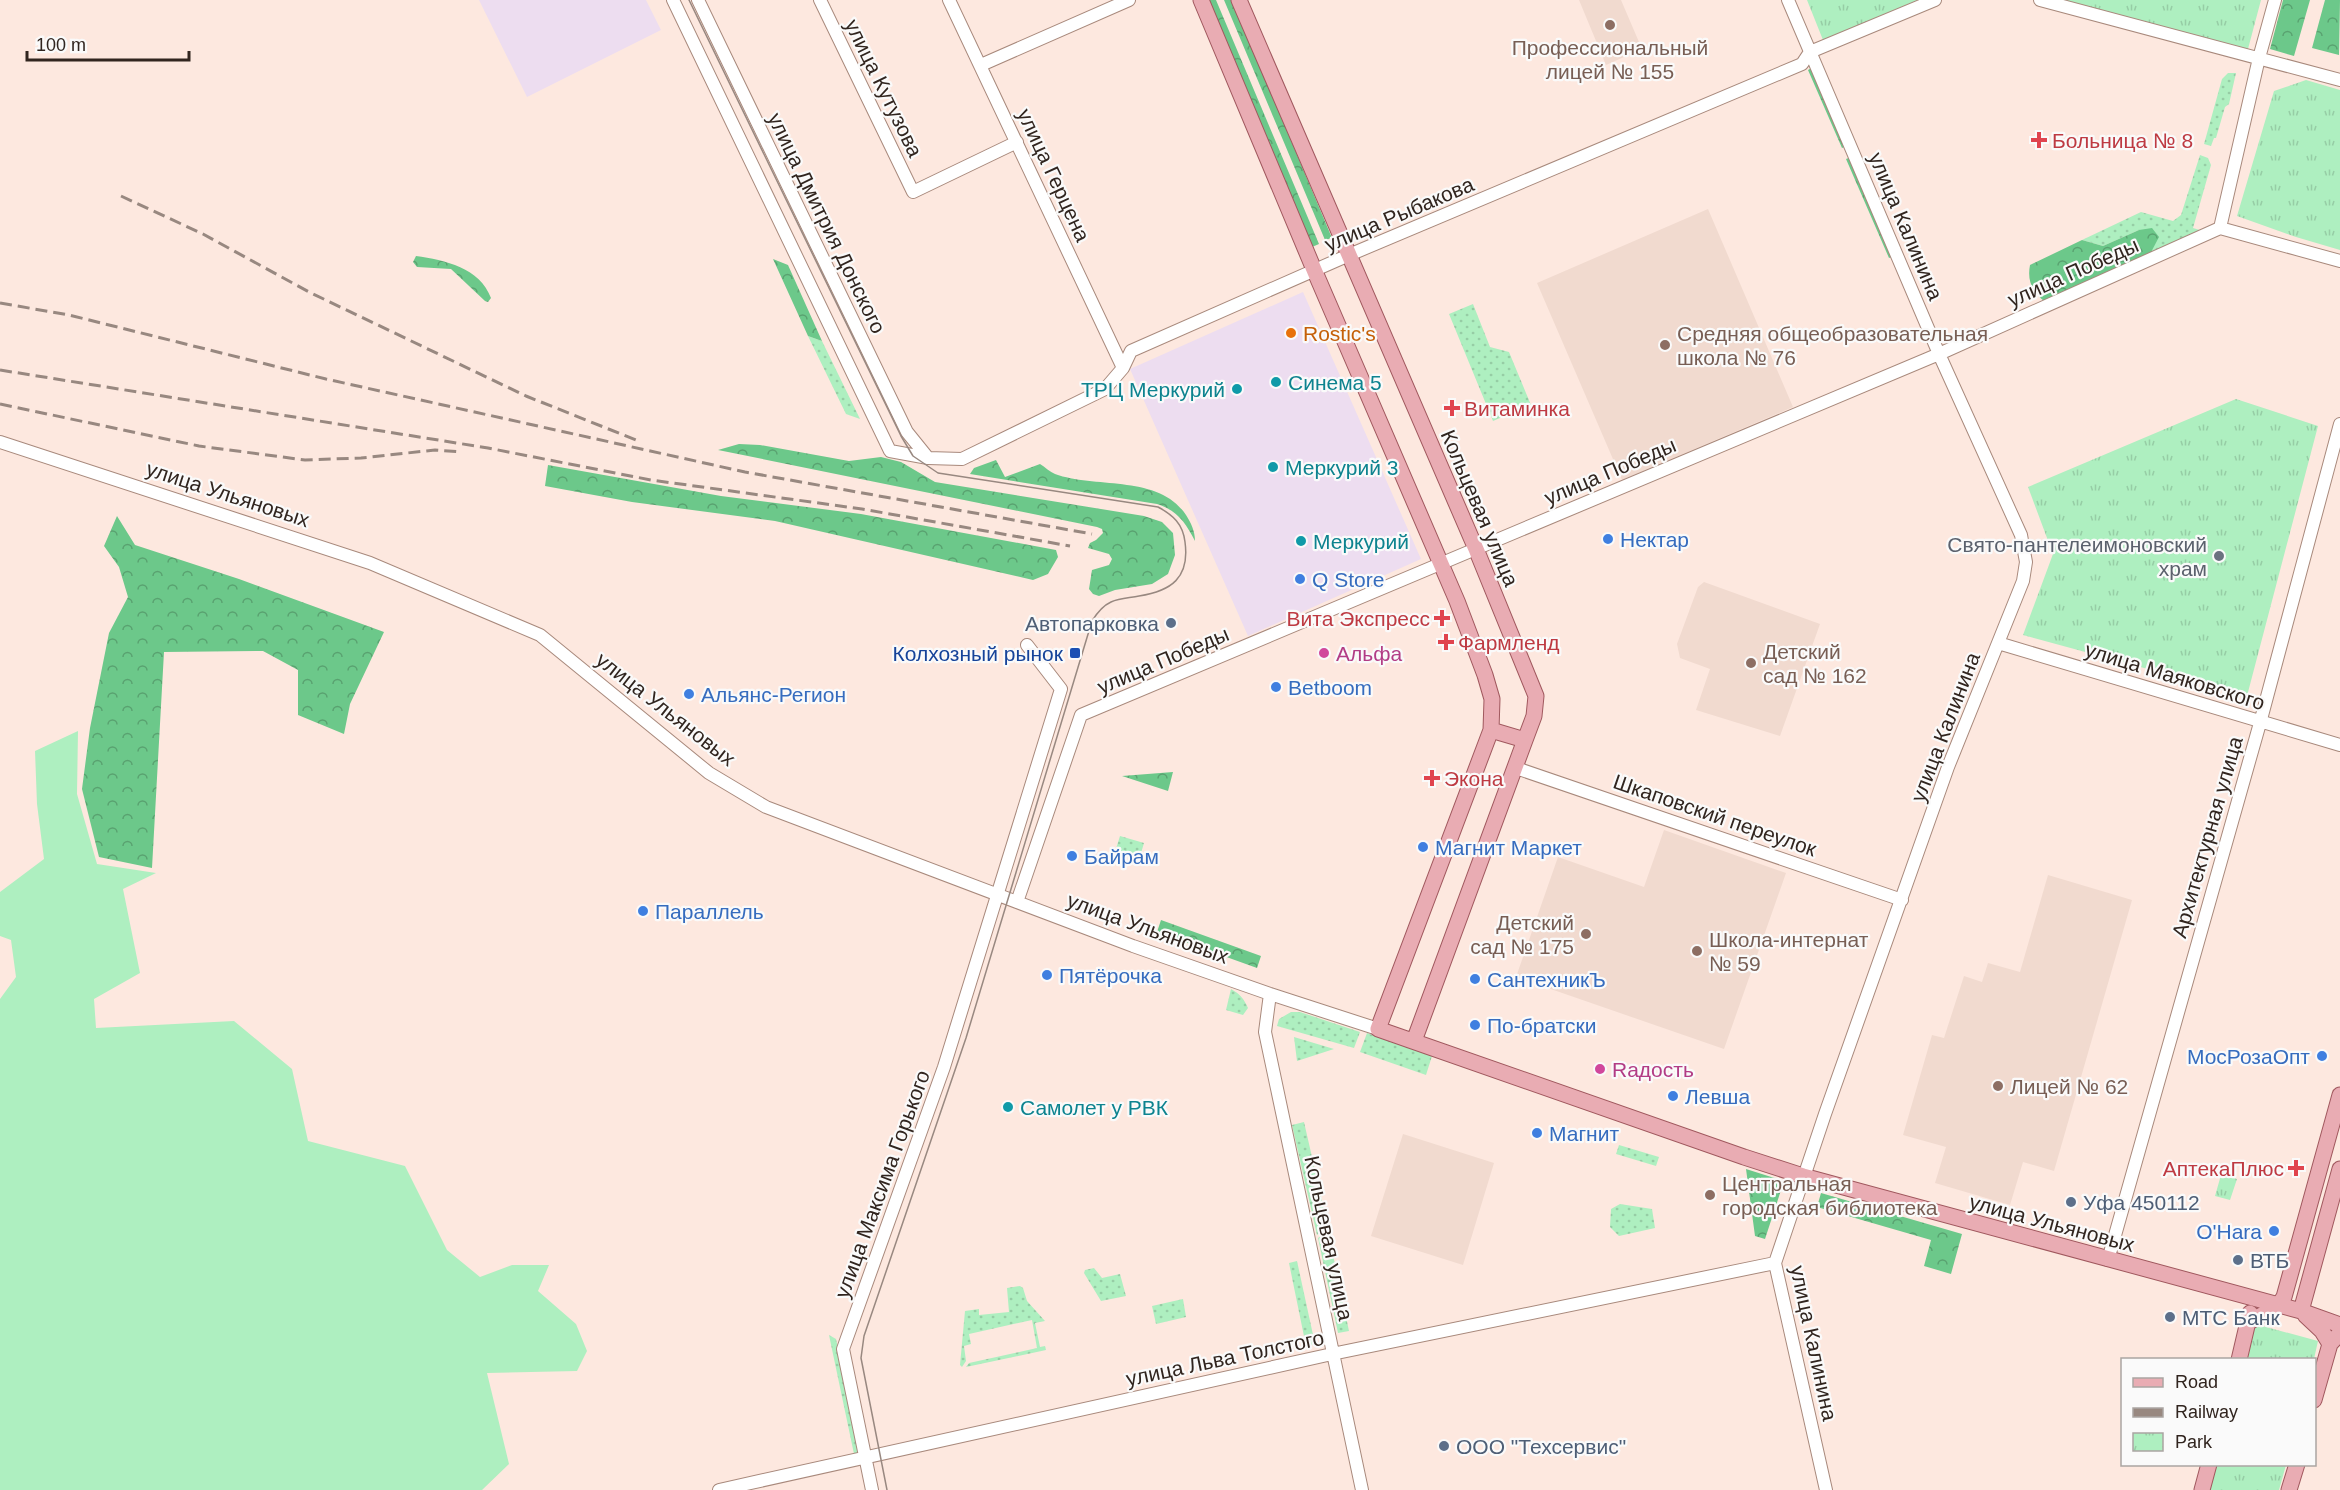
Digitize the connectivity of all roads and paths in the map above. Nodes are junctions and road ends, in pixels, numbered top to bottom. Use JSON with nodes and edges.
{"nodes":[{"id":1,"x":673,"y":0,"type":"edge"},
{"id":2,"x":698,"y":0,"type":"edge"},
{"id":3,"x":820,"y":0,"type":"edge"},
{"id":4,"x":949,"y":0,"type":"edge"},
{"id":5,"x":1129,"y":0,"type":"edge"},
{"id":6,"x":1202,"y":0,"type":"edge"},
{"id":7,"x":1239,"y":0,"type":"edge"},
{"id":8,"x":1788,"y":0,"type":"edge"},
{"id":9,"x":1935,"y":0,"type":"edge"},
{"id":10,"x":2040,"y":0,"type":"edge"},
{"id":11,"x":2275,"y":0,"type":"edge"},
{"id":12,"x":1810,"y":52,"type":"junction"},
{"id":13,"x":2259,"y":58,"type":"junction"},
{"id":14,"x":981,"y":65,"type":"junction"},
{"id":15,"x":2340,"y":80,"type":"edge"},
{"id":16,"x":1017,"y":142,"type":"junction"},
{"id":17,"x":2220,"y":228,"type":"junction"},
{"id":18,"x":1349,"y":255,"type":"junction"},
{"id":19,"x":2340,"y":261,"type":"edge"},
{"id":20,"x":1315,"y":272,"type":"junction"},
{"id":21,"x":1939,"y":354,"type":"junction"},
{"id":22,"x":1123,"y":368,"type":"junction"},
{"id":23,"x":2340,"y":424,"type":"edge"},
{"id":24,"x":0,"y":442,"type":"edge"},
{"id":25,"x":890,"y":451,"type":"joint"},
{"id":26,"x":928,"y":458,"type":"junction"},
{"id":27,"x":1476,"y":549,"type":"junction"},
{"id":28,"x":1440,"y":564,"type":"junction"},
{"id":29,"x":1998,"y":643,"type":"junction"},
{"id":30,"x":1027,"y":645,"type":"dead end"},
{"id":31,"x":2260,"y":723,"type":"junction"},
{"id":32,"x":1491,"y":730,"type":"junction"},
{"id":33,"x":1525,"y":740,"type":"junction"},
{"id":34,"x":2340,"y":745,"type":"edge"},
{"id":35,"x":1516,"y":768,"type":"junction"},
{"id":36,"x":997,"y":894,"type":"junction"},
{"id":37,"x":1902,"y":900,"type":"junction"},
{"id":38,"x":1017,"y":902,"type":"junction"},
{"id":39,"x":1270,"y":994,"type":"junction"},
{"id":40,"x":1378,"y":1029,"type":"junction"},
{"id":41,"x":1414,"y":1041,"type":"junction"},
{"id":42,"x":2340,"y":1095,"type":"edge"},
{"id":43,"x":2340,"y":1169,"type":"edge"},
{"id":44,"x":1803,"y":1176,"type":"junction"},
{"id":45,"x":2108,"y":1260,"type":"junction"},
{"id":46,"x":1775,"y":1263,"type":"junction"},
{"id":47,"x":2241,"y":1296,"type":"junction"},
{"id":48,"x":2278,"y":1306,"type":"junction"},
{"id":49,"x":2301,"y":1311,"type":"junction"},
{"id":50,"x":2249,"y":1322,"type":"junction"},
{"id":51,"x":2340,"y":1325,"type":"edge"},
{"id":52,"x":2335,"y":1339,"type":"edge"},
{"id":53,"x":1332,"y":1354,"type":"junction"},
{"id":54,"x":2239,"y":1358,"type":"edge"},
{"id":55,"x":2316,"y":1394,"type":"edge"},
{"id":56,"x":864,"y":1458,"type":"junction"},
{"id":57,"x":2208,"y":1466,"type":"edge"},
{"id":58,"x":2296,"y":1466,"type":"edge"},
{"id":59,"x":719,"y":1490,"type":"edge"},
{"id":60,"x":872,"y":1490,"type":"edge"},
{"id":61,"x":1362,"y":1490,"type":"edge"},
{"id":62,"x":1826,"y":1490,"type":"edge"},
{"id":63,"x":2202,"y":1490,"type":"edge"},
{"id":64,"x":2289,"y":1490,"type":"edge"}],
"edges":[{"from":1,"to":25,"type":"street","name":"улица Дмитрия Донского"},
{"from":2,"to":26,"type":"street","name":"улица Дмитрия Донского"},
{"from":3,"to":16,"type":"street","name":"улица Кутузова"},
{"from":4,"to":14,"type":"street","name":"улица Герцена"},
{"from":5,"to":14,"type":"street"},
{"from":6,"to":20,"type":"main road"},
{"from":7,"to":18,"type":"main road","name":"Кольцевая улица"},
{"from":8,"to":12,"type":"street","name":"улица Калинина"},
{"from":9,"to":12,"type":"street","name":"улица Рыбакова"},
{"from":10,"to":13,"type":"street"},
{"from":11,"to":13,"type":"street"},
{"from":12,"to":18,"type":"street","name":"улица Рыбакова"},
{"from":12,"to":21,"type":"street","name":"улица Калинина"},
{"from":13,"to":15,"type":"street"},
{"from":13,"to":17,"type":"street"},
{"from":14,"to":16,"type":"street","name":"улица Герцена"},
{"from":16,"to":22,"type":"street","name":"улица Герцена"},
{"from":17,"to":19,"type":"street"},
{"from":17,"to":21,"type":"street","name":"улица Победы"},
{"from":18,"to":20,"type":"street","name":"улица Рыбакова"},
{"from":18,"to":27,"type":"main road","name":"Кольцевая улица"},
{"from":20,"to":22,"type":"street","name":"улица Рыбакова"},
{"from":20,"to":28,"type":"main road"},
{"from":21,"to":27,"type":"street","name":"улица Победы"},
{"from":21,"to":29,"type":"street","name":"улица Калинина"},
{"from":22,"to":26,"type":"street","name":"улица Рыбакова"},
{"from":23,"to":31,"type":"street","name":"Архитектурная улица"},
{"from":24,"to":36,"type":"street","name":"улица Ульяновых"},
{"from":25,"to":26,"type":"street","name":"улица Рыбакова"},
{"from":27,"to":28,"type":"street","name":"улица Победы"},
{"from":27,"to":33,"type":"main road","name":"Кольцевая улица"},
{"from":28,"to":32,"type":"main road"},
{"from":28,"to":38,"type":"street","name":"улица Победы"},
{"from":29,"to":31,"type":"street","name":"улица Маяковского"},
{"from":29,"to":37,"type":"street","name":"улица Калинина"},
{"from":30,"to":36,"type":"street","name":"улица Максима Горького"},
{"from":31,"to":34,"type":"street","name":"улица Маяковского"},
{"from":31,"to":45,"type":"street","name":"Архитектурная улица"},
{"from":32,"to":33,"type":"main road"},
{"from":32,"to":40,"type":"main road"},
{"from":33,"to":35,"type":"main road","name":"Кольцевая улица"},
{"from":35,"to":37,"type":"street","name":"Шкаповский переулок"},
{"from":35,"to":41,"type":"main road","name":"Кольцевая улица"},
{"from":36,"to":38,"type":"street","name":"улица Ульяновых"},
{"from":36,"to":56,"type":"street","name":"улица Максима Горького"},
{"from":37,"to":44,"type":"street","name":"улица Калинина"},
{"from":38,"to":39,"type":"street","name":"улица Ульяновых"},
{"from":39,"to":40,"type":"street","name":"улица Ульяновых"},
{"from":39,"to":53,"type":"street","name":"Кольцевая улица"},
{"from":40,"to":41,"type":"main road","name":"улица Ульяновых"},
{"from":41,"to":44,"type":"main road","name":"улица Ульяновых"},
{"from":42,"to":48,"type":"main road"},
{"from":43,"to":49,"type":"main road"},
{"from":44,"to":45,"type":"main road","name":"улица Ульяновых"},
{"from":44,"to":46,"type":"street","name":"улица Калинина"},
{"from":45,"to":47,"type":"main road","name":"улица Ульяновых"},
{"from":46,"to":53,"type":"street","name":"улица Льва Толстого"},
{"from":46,"to":62,"type":"street","name":"улица Калинина"},
{"from":47,"to":48,"type":"main road","name":"улица Ульяновых"},
{"from":47,"to":50,"type":"main road"},
{"from":48,"to":49,"type":"main road","name":"улица Ульяновых"},
{"from":48,"to":50,"type":"main road"},
{"from":49,"to":51,"type":"main road","name":"улица Ульяновых"},
{"from":49,"to":52,"type":"main road"},
{"from":50,"to":54,"type":"main road"},
{"from":52,"to":55,"type":"main road"},
{"from":53,"to":56,"type":"street","name":"улица Льва Толстого"},
{"from":53,"to":61,"type":"street","name":"Кольцевая улица"},
{"from":56,"to":59,"type":"street","name":"улица Льва Толстого"},
{"from":56,"to":60,"type":"street","name":"улица Максима Горького"},
{"from":57,"to":63,"type":"main road"},
{"from":58,"to":64,"type":"main road"}]}
